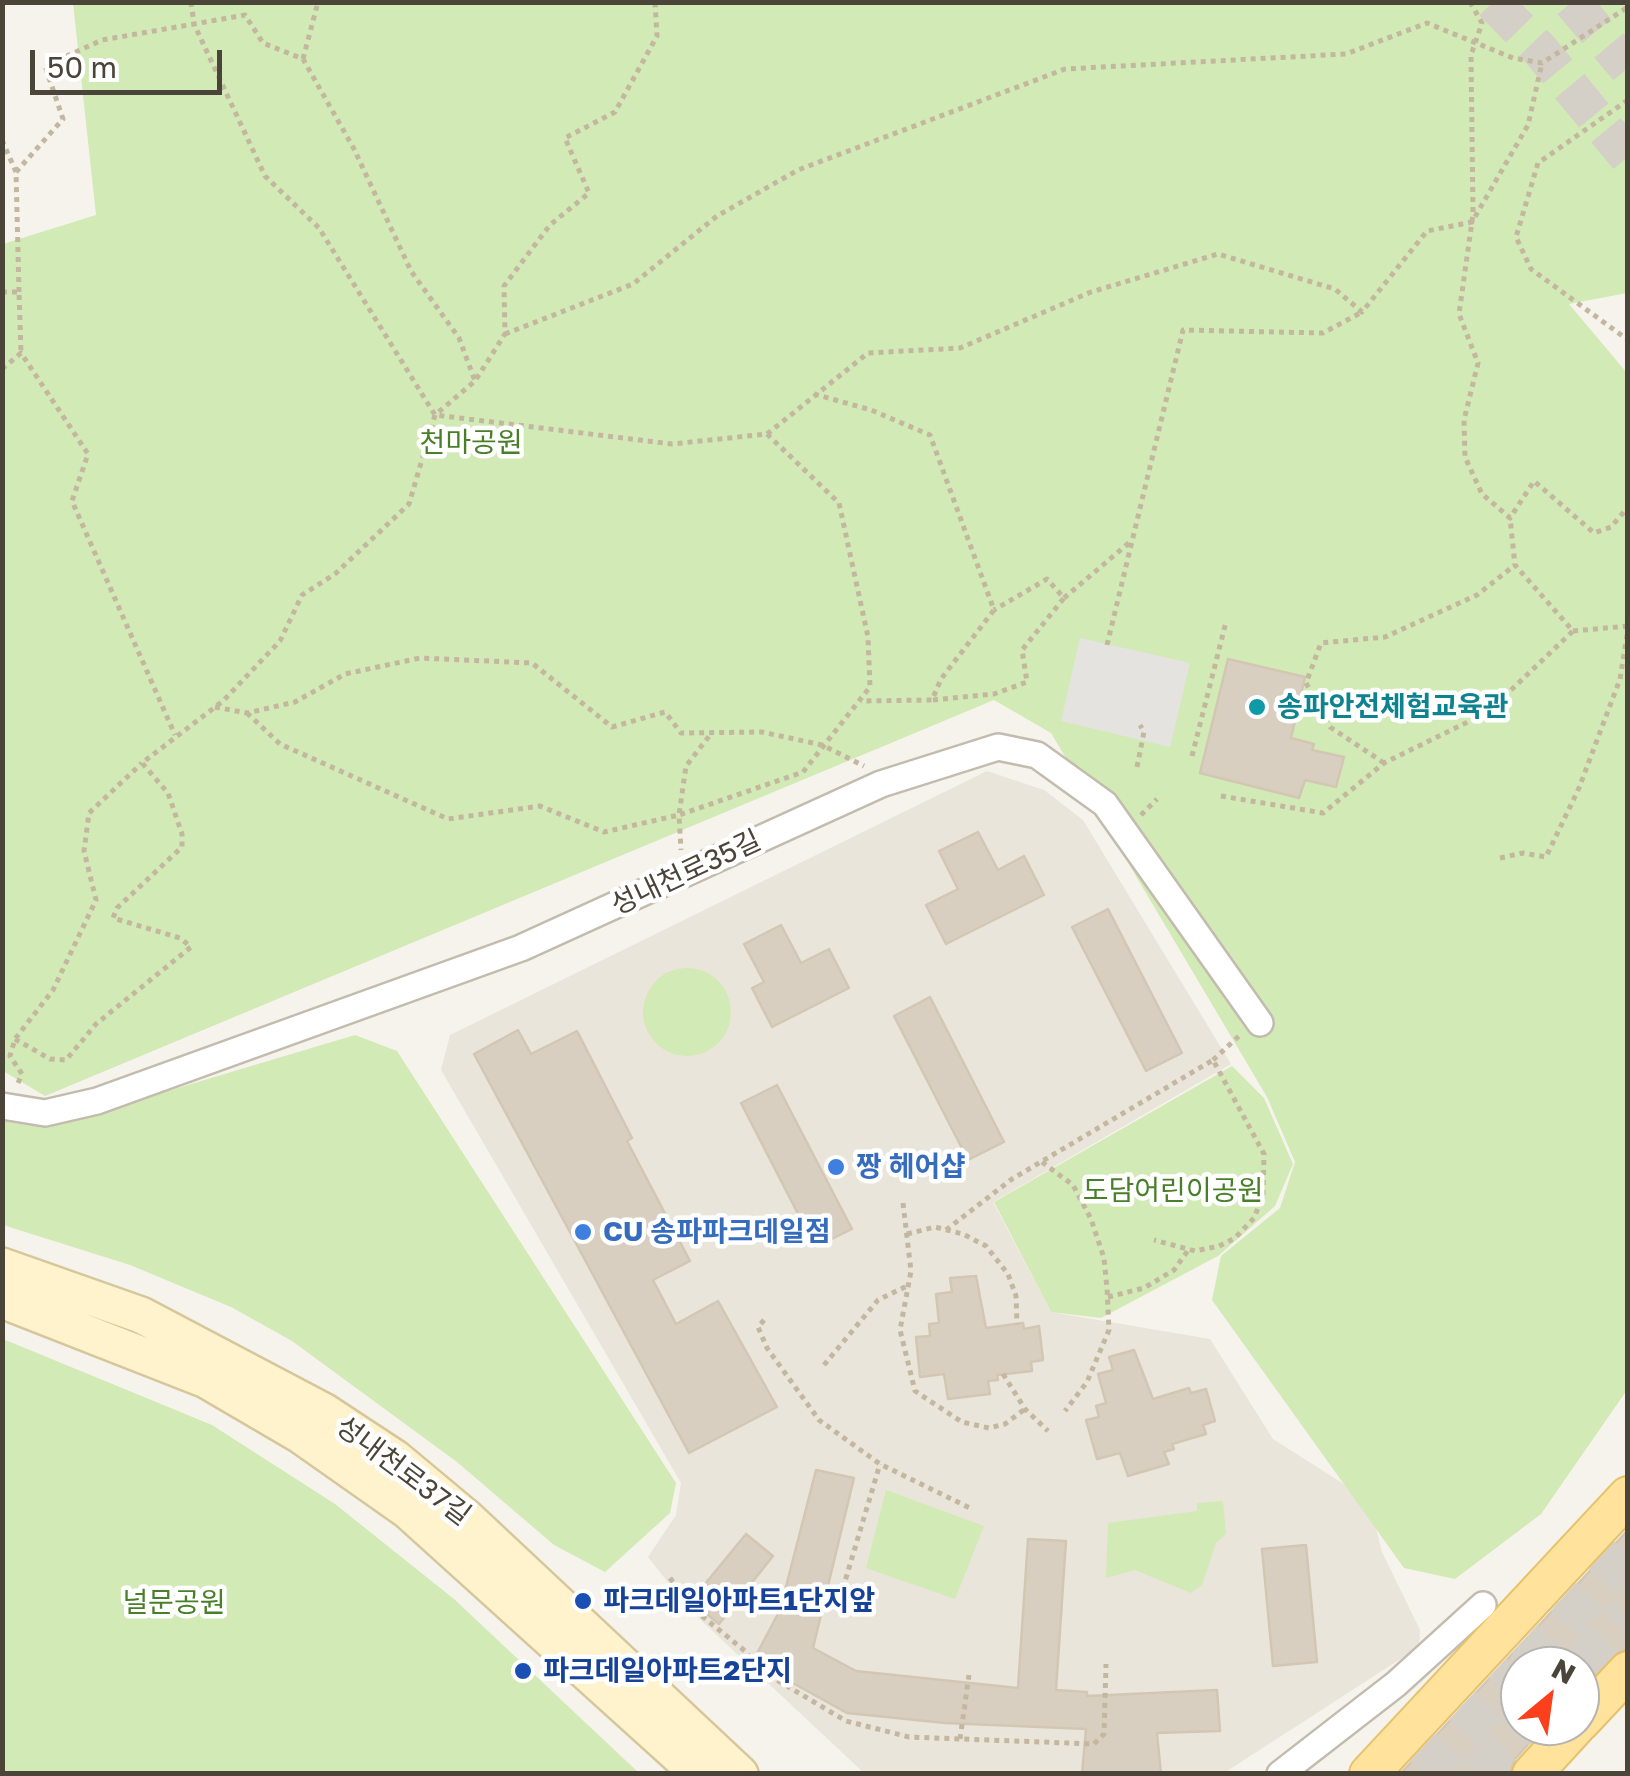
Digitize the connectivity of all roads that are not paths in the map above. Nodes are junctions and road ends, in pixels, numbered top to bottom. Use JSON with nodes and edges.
{"nodes":[{"id":1,"x":1257,"y":1018,"type":"road end"},
{"id":2,"x":2,"y":1106,"type":"edge"},
{"id":3,"x":2,"y":1266,"type":"edge"},
{"id":4,"x":2,"y":1300,"type":"edge"},
{"id":5,"x":1628,"y":1496,"type":"edge"},
{"id":6,"x":1483,"y":1605,"type":"dead end"},
{"id":7,"x":596,"y":1661,"type":"junction"},
{"id":8,"x":1628,"y":1671,"type":"edge"},
{"id":9,"x":1600,"y":1701,"type":"edge"},
{"id":10,"x":1558,"y":1746,"type":"edge"},
{"id":11,"x":699,"y":1774,"type":"edge"},
{"id":12,"x":740,"y":1774,"type":"edge"},
{"id":13,"x":1280,"y":1774,"type":"edge"},
{"id":14,"x":1368,"y":1774,"type":"edge"},
{"id":15,"x":1532,"y":1774,"type":"edge"}],
"edges":[{"from":1,"to":2,"type":"street","name":"성내천로35길"},
{"from":3,"to":7,"type":"main road","name":"성내천로37길"},
{"from":4,"to":7,"type":"main road","name":"성내천로37길"},
{"from":5,"to":14,"type":"main road"},
{"from":6,"to":13,"type":"street"},
{"from":7,"to":11,"type":"main road","name":"성내천로37길"},
{"from":7,"to":12,"type":"main road","name":"성내천로37길"},
{"from":8,"to":9,"type":"main road"},
{"from":10,"to":15,"type":"main road"}]}
